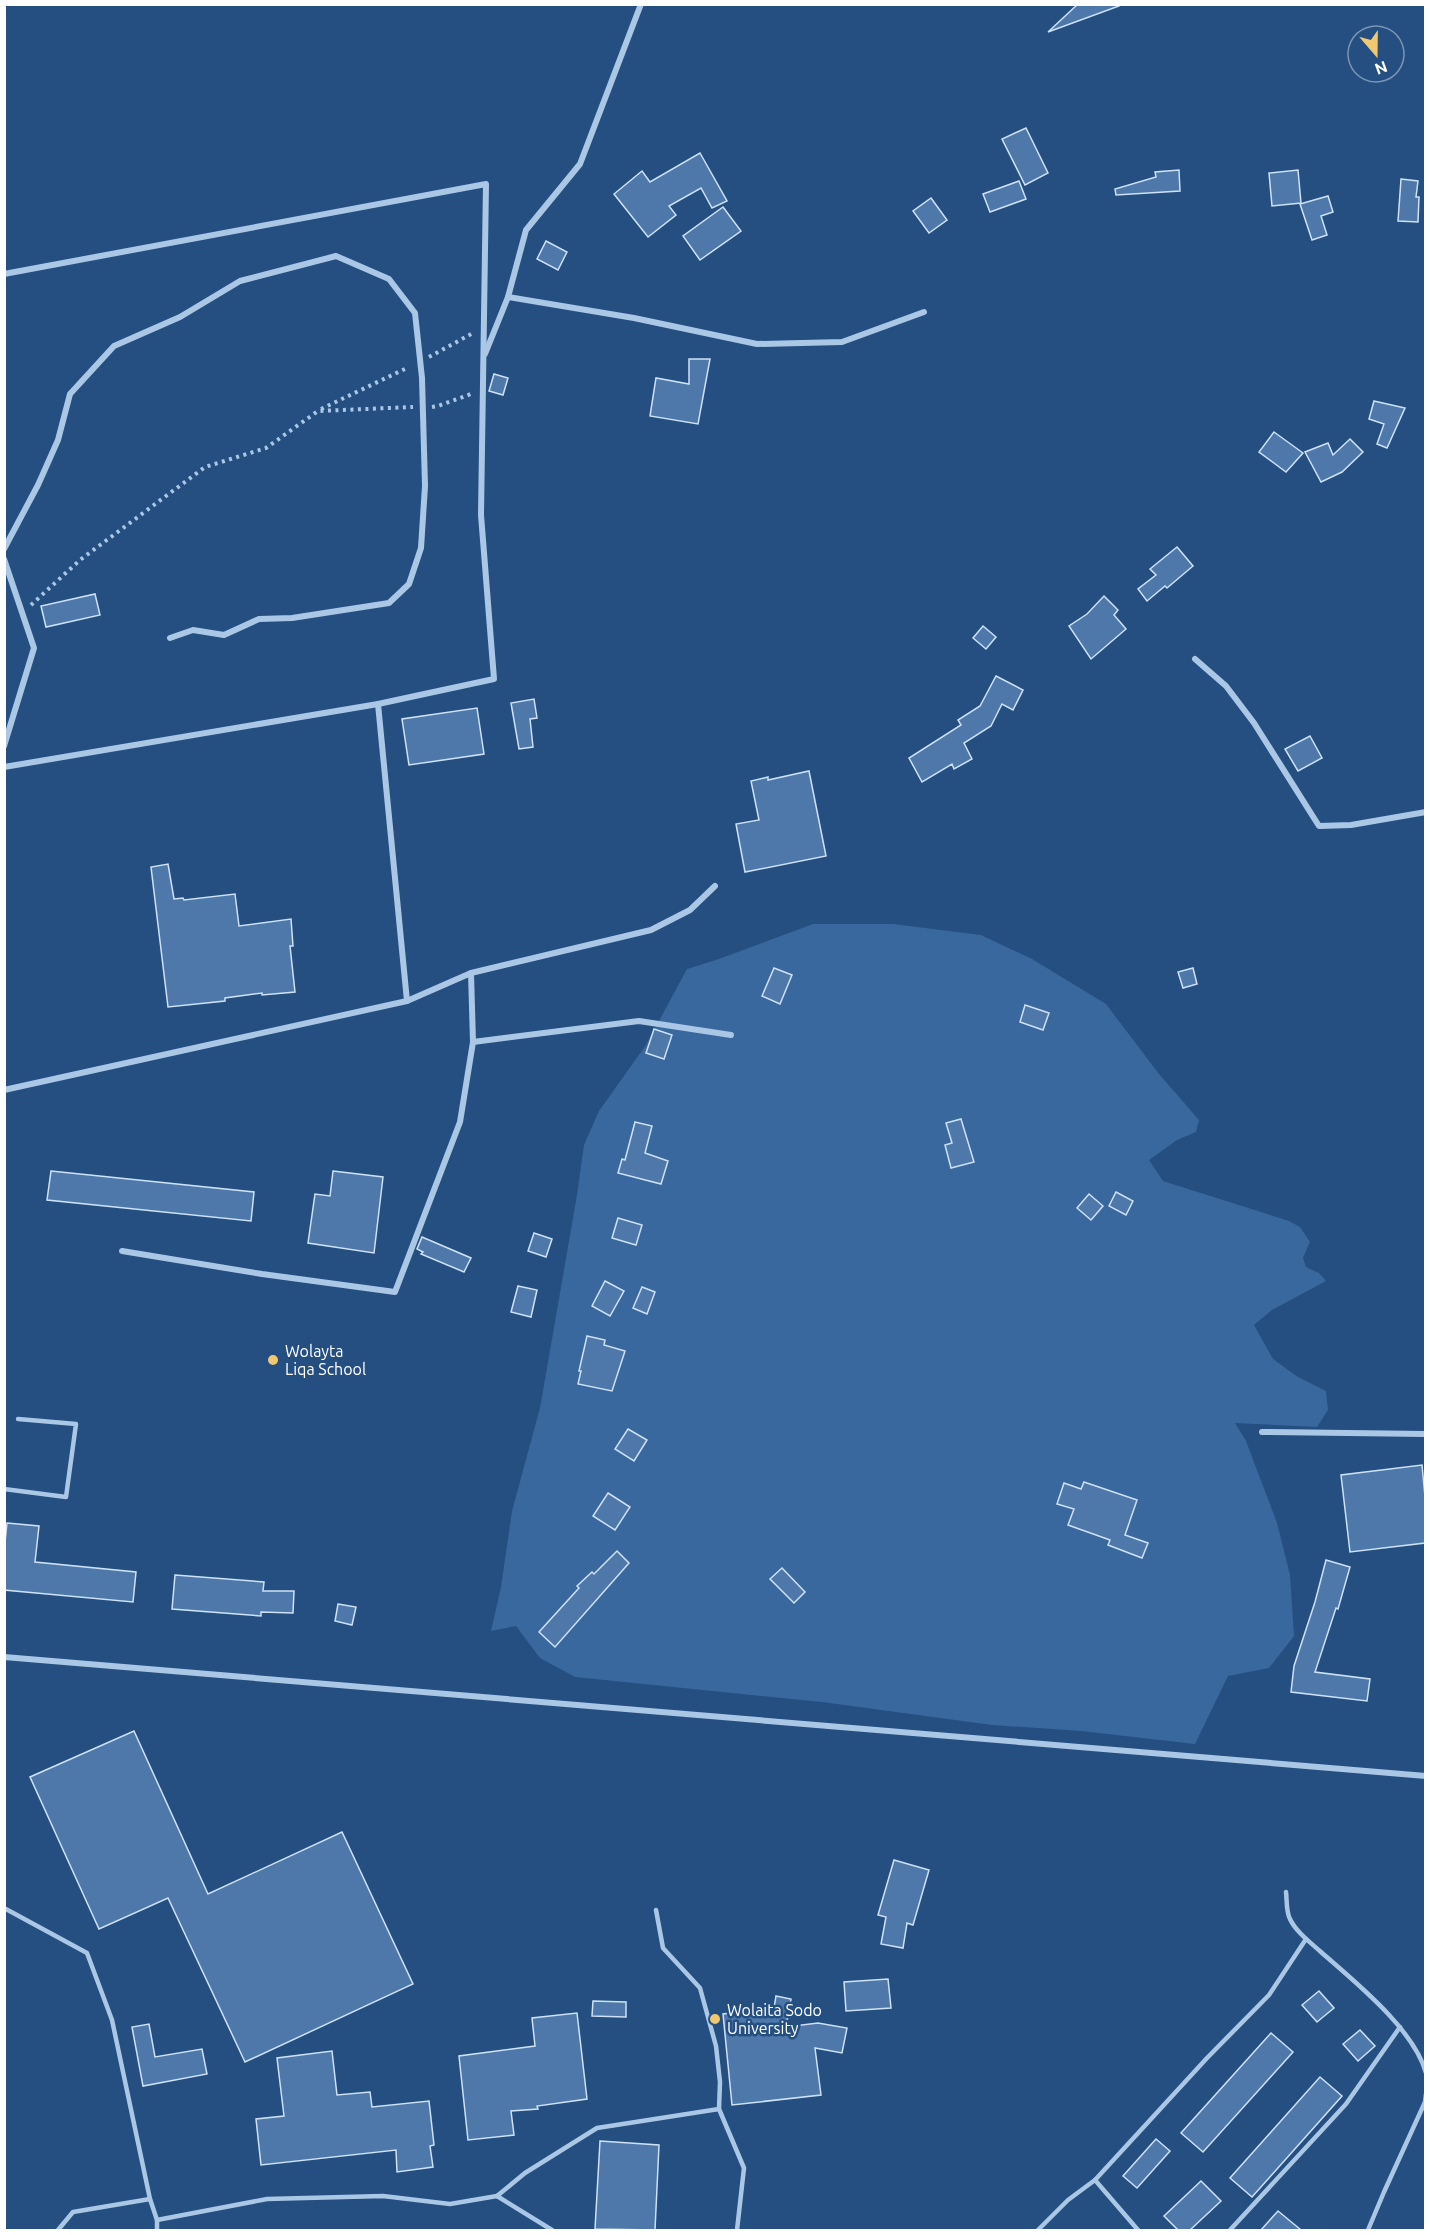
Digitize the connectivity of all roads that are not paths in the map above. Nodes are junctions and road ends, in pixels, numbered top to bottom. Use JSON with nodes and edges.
{"nodes":[{"id":1,"x":641,"y":4,"type":"edge"},
{"id":2,"x":4,"y":274,"type":"edge"},
{"id":3,"x":508,"y":297,"type":"junction"},
{"id":4,"x":924,"y":312,"type":"dead end"},
{"id":5,"x":483,"y":360,"type":"junction"},
{"id":6,"x":4,"y":549,"type":"edge"},
{"id":7,"x":4,"y":559,"type":"edge"},
{"id":8,"x":170,"y":638,"type":"dead end"},
{"id":9,"x":1195,"y":659,"type":"dead end"},
{"id":10,"x":378,"y":704,"type":"junction"},
{"id":11,"x":4,"y":746,"type":"edge"},
{"id":12,"x":4,"y":767,"type":"edge"},
{"id":13,"x":1425,"y":812,"type":"edge"},
{"id":14,"x":715,"y":886,"type":"dead end"},
{"id":15,"x":471,"y":973,"type":"junction"},
{"id":16,"x":407,"y":1001,"type":"junction"},
{"id":17,"x":731,"y":1035,"type":"dead end"},
{"id":18,"x":473,"y":1042,"type":"junction"},
{"id":19,"x":4,"y":1090,"type":"edge"},
{"id":20,"x":122,"y":1251,"type":"dead end"},
{"id":21,"x":18,"y":1419,"type":"dead end"},
{"id":22,"x":1262,"y":1432,"type":"dead end"},
{"id":23,"x":1425,"y":1434,"type":"edge"},
{"id":24,"x":4,"y":1489,"type":"edge"},
{"id":25,"x":4,"y":1657,"type":"edge"},
{"id":26,"x":1425,"y":1776,"type":"edge"},
{"id":27,"x":1286,"y":1892,"type":"dead end"},
{"id":28,"x":4,"y":1908,"type":"edge"},
{"id":29,"x":656,"y":1910,"type":"dead end"},
{"id":30,"x":1306,"y":1939,"type":"junction"},
{"id":31,"x":1400,"y":2027,"type":"junction"},
{"id":32,"x":1425,"y":2073,"type":"edge"},
{"id":33,"x":1425,"y":2094,"type":"edge"},
{"id":34,"x":719,"y":2109,"type":"junction"},
{"id":35,"x":1095,"y":2180,"type":"junction"},
{"id":36,"x":497,"y":2196,"type":"junction"},
{"id":37,"x":150,"y":2199,"type":"junction"},
{"id":38,"x":157,"y":2220,"type":"junction"},
{"id":39,"x":58,"y":2230,"type":"edge"},
{"id":40,"x":157,"y":2230,"type":"edge"},
{"id":41,"x":552,"y":2230,"type":"edge"},
{"id":42,"x":737,"y":2230,"type":"edge"},
{"id":43,"x":1038,"y":2230,"type":"edge"},
{"id":44,"x":1138,"y":2230,"type":"edge"},
{"id":45,"x":1230,"y":2230,"type":"edge"},
{"id":46,"x":1368,"y":2230,"type":"edge"}],
"edges":[{"from":1,"to":3,"type":"street"},
{"from":2,"to":5,"type":"street"},
{"from":3,"to":4,"type":"street"},
{"from":3,"to":5,"type":"street"},
{"from":5,"to":10,"type":"street"},
{"from":6,"to":8,"type":"street"},
{"from":7,"to":11,"type":"street"},
{"from":9,"to":13,"type":"street"},
{"from":10,"to":12,"type":"street"},
{"from":10,"to":16,"type":"street"},
{"from":14,"to":15,"type":"street"},
{"from":15,"to":16,"type":"street"},
{"from":15,"to":18,"type":"street"},
{"from":16,"to":19,"type":"street"},
{"from":17,"to":18,"type":"street"},
{"from":18,"to":20,"type":"street"},
{"from":21,"to":24,"type":"lane"},
{"from":22,"to":23,"type":"street"},
{"from":25,"to":26,"type":"street"},
{"from":27,"to":30,"type":"lane"},
{"from":28,"to":37,"type":"lane"},
{"from":29,"to":34,"type":"lane"},
{"from":30,"to":31,"type":"lane"},
{"from":30,"to":35,"type":"lane"},
{"from":31,"to":32,"type":"lane"},
{"from":31,"to":45,"type":"lane"},
{"from":33,"to":46,"type":"lane"},
{"from":34,"to":36,"type":"lane"},
{"from":34,"to":42,"type":"lane"},
{"from":35,"to":43,"type":"lane"},
{"from":35,"to":44,"type":"lane"},
{"from":36,"to":38,"type":"lane"},
{"from":36,"to":41,"type":"lane"},
{"from":37,"to":38,"type":"lane"},
{"from":37,"to":39,"type":"lane"},
{"from":38,"to":40,"type":"lane"}]}
